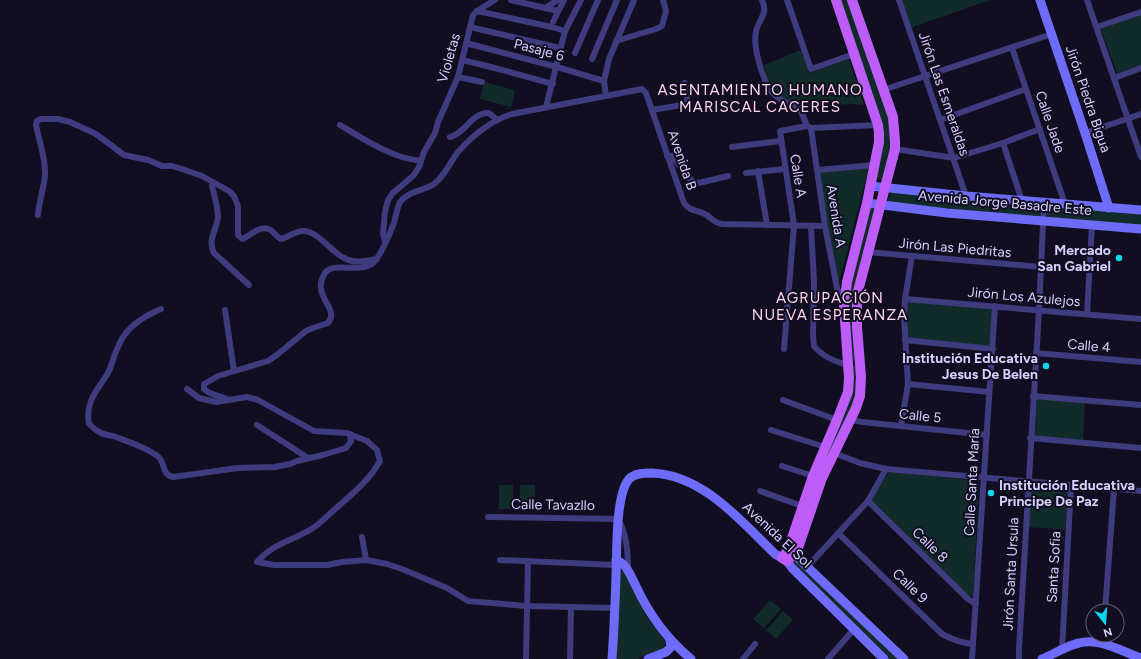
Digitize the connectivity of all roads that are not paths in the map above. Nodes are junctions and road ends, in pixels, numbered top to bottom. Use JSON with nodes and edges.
{"nodes":[{"id":1,"x":495,"y":0,"type":"edge"},
{"id":2,"x":511,"y":0,"type":"edge"},
{"id":3,"x":558,"y":0,"type":"edge"},
{"id":4,"x":564,"y":0,"type":"edge"},
{"id":5,"x":581,"y":0,"type":"edge"},
{"id":6,"x":598,"y":0,"type":"edge"},
{"id":7,"x":617,"y":0,"type":"edge"},
{"id":8,"x":634,"y":0,"type":"edge"},
{"id":9,"x":663,"y":0,"type":"edge"},
{"id":10,"x":762,"y":0,"type":"edge"},
{"id":11,"x":787,"y":0,"type":"edge"},
{"id":12,"x":836,"y":0,"type":"edge"},
{"id":13,"x":852,"y":0,"type":"edge"},
{"id":14,"x":899,"y":0,"type":"edge"},
{"id":15,"x":1042,"y":0,"type":"edge"},
{"id":16,"x":1087,"y":0,"type":"edge"},
{"id":17,"x":545,"y":8,"type":"junction"},
{"id":18,"x":477,"y":11,"type":"junction"},
{"id":19,"x":558,"y":11,"type":"junction"},
{"id":20,"x":1141,"y":12,"type":"edge"},
{"id":21,"x":553,"y":22,"type":"dead end"},
{"id":22,"x":470,"y":26,"type":"junction"},
{"id":23,"x":1097,"y":27,"type":"junction"},
{"id":24,"x":565,"y":31,"type":"junction"},
{"id":25,"x":1052,"y":34,"type":"junction"},
{"id":26,"x":616,"y":42,"type":"junction"},
{"id":27,"x":466,"y":43,"type":"junction"},
{"id":28,"x":560,"y":48,"type":"junction"},
{"id":29,"x":1012,"y":48,"type":"junction"},
{"id":30,"x":575,"y":53,"type":"dead end"},
{"id":31,"x":854,"y":54,"type":"junction"},
{"id":32,"x":592,"y":59,"type":"dead end"},
{"id":33,"x":462,"y":60,"type":"junction"},
{"id":34,"x":557,"y":67,"type":"junction"},
{"id":35,"x":1141,"y":68,"type":"edge"},
{"id":36,"x":925,"y":76,"type":"junction"},
{"id":37,"x":458,"y":77,"type":"junction"},
{"id":38,"x":1114,"y":78,"type":"junction"},
{"id":39,"x":604,"y":81,"type":"junction"},
{"id":40,"x":482,"y":82,"type":"dead end"},
{"id":41,"x":685,"y":83,"type":"dead end"},
{"id":42,"x":553,"y":84,"type":"junction"},
{"id":43,"x":1026,"y":89,"type":"junction"},
{"id":44,"x":883,"y":90,"type":"junction"},
{"id":45,"x":606,"y":96,"type":"junction"},
{"id":46,"x":546,"y":107,"type":"junction"},
{"id":47,"x":652,"y":110,"type":"junction"},
{"id":48,"x":1141,"y":114,"type":"edge"},
{"id":49,"x":1128,"y":119,"type":"junction"},
{"id":50,"x":497,"y":120,"type":"junction"},
{"id":51,"x":940,"y":120,"type":"junction"},
{"id":52,"x":340,"y":125,"type":"dead end"},
{"id":53,"x":878,"y":125,"type":"junction"},
{"id":54,"x":809,"y":127,"type":"junction"},
{"id":55,"x":1040,"y":129,"type":"junction"},
{"id":56,"x":1085,"y":133,"type":"junction"},
{"id":57,"x":450,"y":137,"type":"dead end"},
{"id":58,"x":781,"y":141,"type":"junction"},
{"id":59,"x":1003,"y":143,"type":"junction"},
{"id":60,"x":732,"y":147,"type":"dead end"},
{"id":61,"x":895,"y":150,"type":"junction"},
{"id":62,"x":667,"y":156,"type":"junction"},
{"id":63,"x":954,"y":158,"type":"junction"},
{"id":64,"x":1141,"y":158,"type":"edge"},
{"id":65,"x":421,"y":161,"type":"junction"},
{"id":66,"x":874,"y":165,"type":"junction"},
{"id":67,"x":785,"y":169,"type":"junction"},
{"id":68,"x":817,"y":170,"type":"junction"},
{"id":69,"x":758,"y":171,"type":"junction"},
{"id":70,"x":746,"y":173,"type":"dead end"},
{"id":71,"x":728,"y":176,"type":"dead end"},
{"id":72,"x":213,"y":182,"type":"junction"},
{"id":73,"x":870,"y":186,"type":"junction"},
{"id":74,"x":884,"y":188,"type":"junction"},
{"id":75,"x":966,"y":196,"type":"junction"},
{"id":76,"x":1022,"y":201,"type":"junction"},
{"id":77,"x":866,"y":203,"type":"junction"},
{"id":78,"x":1044,"y":203,"type":"junction"},
{"id":79,"x":1065,"y":204,"type":"junction"},
{"id":80,"x":880,"y":205,"type":"junction"},
{"id":81,"x":1109,"y":208,"type":"junction"},
{"id":82,"x":1141,"y":210,"type":"edge"},
{"id":83,"x":38,"y":215,"type":"dead end"},
{"id":84,"x":1043,"y":222,"type":"junction"},
{"id":85,"x":767,"y":225,"type":"junction"},
{"id":86,"x":794,"y":225,"type":"junction"},
{"id":87,"x":1092,"y":225,"type":"junction"},
{"id":88,"x":811,"y":226,"type":"junction"},
{"id":89,"x":825,"y":226,"type":"junction"},
{"id":90,"x":1141,"y":229,"type":"edge"},
{"id":91,"x":386,"y":241,"type":"junction"},
{"id":92,"x":868,"y":252,"type":"junction"},
{"id":93,"x":912,"y":256,"type":"junction"},
{"id":94,"x":377,"y":259,"type":"junction"},
{"id":95,"x":1041,"y":267,"type":"junction"},
{"id":96,"x":249,"y":285,"type":"dead end"},
{"id":97,"x":905,"y":298,"type":"junction"},
{"id":98,"x":844,"y":306,"type":"junction"},
{"id":99,"x":995,"y":306,"type":"junction"},
{"id":100,"x":161,"y":309,"type":"dead end"},
{"id":101,"x":225,"y":310,"type":"dead end"},
{"id":102,"x":1039,"y":310,"type":"junction"},
{"id":103,"x":1088,"y":314,"type":"junction"},
{"id":104,"x":1141,"y":319,"type":"edge"},
{"id":105,"x":905,"y":340,"type":"junction"},
{"id":106,"x":784,"y":349,"type":"dead end"},
{"id":107,"x":993,"y":349,"type":"junction"},
{"id":108,"x":1036,"y":353,"type":"junction"},
{"id":109,"x":861,"y":362,"type":"junction"},
{"id":110,"x":1141,"y":362,"type":"edge"},
{"id":111,"x":848,"y":365,"type":"junction"},
{"id":112,"x":234,"y":371,"type":"junction"},
{"id":113,"x":908,"y":384,"type":"junction"},
{"id":114,"x":187,"y":389,"type":"dead end"},
{"id":115,"x":989,"y":392,"type":"junction"},
{"id":116,"x":1033,"y":396,"type":"junction"},
{"id":117,"x":229,"y":400,"type":"junction"},
{"id":118,"x":783,"y":400,"type":"dead end"},
{"id":119,"x":1141,"y":405,"type":"edge"},
{"id":120,"x":837,"y":420,"type":"junction"},
{"id":121,"x":851,"y":420,"type":"junction"},
{"id":122,"x":257,"y":425,"type":"dead end"},
{"id":123,"x":901,"y":426,"type":"junction"},
{"id":124,"x":771,"y":430,"type":"dead end"},
{"id":125,"x":350,"y":434,"type":"junction"},
{"id":126,"x":987,"y":435,"type":"junction"},
{"id":127,"x":1030,"y":438,"type":"junction"},
{"id":128,"x":825,"y":447,"type":"junction"},
{"id":129,"x":1141,"y":448,"type":"edge"},
{"id":130,"x":834,"y":452,"type":"junction"},
{"id":131,"x":308,"y":458,"type":"junction"},
{"id":132,"x":782,"y":466,"type":"dead end"},
{"id":133,"x":886,"y":469,"type":"junction"},
{"id":134,"x":813,"y":476,"type":"junction"},
{"id":135,"x":984,"y":478,"type":"junction"},
{"id":136,"x":1028,"y":481,"type":"junction"},
{"id":137,"x":1071,"y":486,"type":"junction"},
{"id":138,"x":1114,"y":489,"type":"junction"},
{"id":139,"x":760,"y":491,"type":"dead end"},
{"id":140,"x":1141,"y":491,"type":"edge"},
{"id":141,"x":868,"y":501,"type":"junction"},
{"id":142,"x":802,"y":506,"type":"junction"},
{"id":143,"x":488,"y":517,"type":"dead end"},
{"id":144,"x":618,"y":519,"type":"junction"},
{"id":145,"x":838,"y":533,"type":"junction"},
{"id":146,"x":362,"y":537,"type":"dead end"},
{"id":147,"x":790,"y":556,"type":"junction"},
{"id":148,"x":366,"y":560,"type":"junction"},
{"id":149,"x":500,"y":560,"type":"dead end"},
{"id":150,"x":528,"y":561,"type":"junction"},
{"id":151,"x":616,"y":563,"type":"junction"},
{"id":152,"x":807,"y":567,"type":"junction"},
{"id":153,"x":628,"y":571,"type":"junction"},
{"id":154,"x":1105,"y":603,"type":"edge"},
{"id":155,"x":976,"y":604,"type":"junction"},
{"id":156,"x":527,"y":606,"type":"junction"},
{"id":157,"x":571,"y":607,"type":"junction"},
{"id":158,"x":615,"y":608,"type":"junction"},
{"id":159,"x":854,"y":629,"type":"junction"},
{"id":160,"x":670,"y":640,"type":"junction"},
{"id":161,"x":1085,"y":642,"type":"edge"},
{"id":162,"x":1111,"y":643,"type":"edge"},
{"id":163,"x":755,"y":644,"type":"dead end"},
{"id":164,"x":973,"y":644,"type":"junction"},
{"id":165,"x":1062,"y":650,"type":"junction"},
{"id":166,"x":662,"y":654,"type":"junction"},
{"id":167,"x":690,"y":658,"type":"edge"},
{"id":168,"x":1141,"y":658,"type":"edge"},
{"id":169,"x":526,"y":659,"type":"edge"},
{"id":170,"x":570,"y":659,"type":"edge"},
{"id":171,"x":612,"y":659,"type":"edge"},
{"id":172,"x":648,"y":659,"type":"edge"},
{"id":173,"x":743,"y":659,"type":"edge"},
{"id":174,"x":828,"y":659,"type":"edge"},
{"id":175,"x":884,"y":659,"type":"edge"},
{"id":176,"x":904,"y":659,"type":"edge"},
{"id":177,"x":972,"y":659,"type":"edge"},
{"id":178,"x":1020,"y":659,"type":"edge"},
{"id":179,"x":1042,"y":659,"type":"edge"}],
"edges":[{"from":1,"to":18,"type":"street"},
{"from":2,"to":17,"type":"street"},
{"from":3,"to":17,"type":"street"},
{"from":4,"to":19,"type":"street"},
{"from":5,"to":24,"type":"street"},
{"from":6,"to":30,"type":"street"},
{"from":7,"to":32,"type":"street"},
{"from":8,"to":26,"type":"street"},
{"from":9,"to":26,"type":"street"},
{"from":10,"to":54,"type":"street","name":"Avenida A"},
{"from":11,"to":31,"type":"street"},
{"from":12,"to":31,"type":"main road"},
{"from":13,"to":44,"type":"main road"},
{"from":14,"to":36,"type":"street","name":"Jirón Las Esmeraldas"},
{"from":15,"to":25,"type":"main road","name":"Jirón Piedra Bigua"},
{"from":16,"to":23,"type":"street"},
{"from":17,"to":19,"type":"street"},
{"from":18,"to":22,"type":"street","name":"Violetas"},
{"from":18,"to":24,"type":"street"},
{"from":19,"to":21,"type":"street"},
{"from":20,"to":23,"type":"street"},
{"from":22,"to":27,"type":"street","name":"Violetas"},
{"from":22,"to":28,"type":"street"},
{"from":23,"to":38,"type":"street"},
{"from":24,"to":28,"type":"street"},
{"from":25,"to":29,"type":"street"},
{"from":25,"to":56,"type":"main road","name":"Jirón Piedra Bigua"},
{"from":26,"to":39,"type":"street"},
{"from":27,"to":33,"type":"street","name":"Violetas"},
{"from":27,"to":34,"type":"street","name":"Pasaje 6"},
{"from":28,"to":34,"type":"street"},
{"from":29,"to":36,"type":"street"},
{"from":29,"to":43,"type":"street","name":"Calle Jade"},
{"from":31,"to":53,"type":"main road"},
{"from":33,"to":37,"type":"street","name":"Violetas"},
{"from":33,"to":42,"type":"street"},
{"from":34,"to":39,"type":"street","name":"Pasaje 6"},
{"from":34,"to":42,"type":"street"},
{"from":35,"to":38,"type":"street"},
{"from":36,"to":44,"type":"street"},
{"from":36,"to":51,"type":"street","name":"Jirón Las Esmeraldas"},
{"from":37,"to":40,"type":"street"},
{"from":37,"to":65,"type":"street","name":"Violetas"},
{"from":38,"to":49,"type":"street"},
{"from":39,"to":45,"type":"street"},
{"from":41,"to":47,"type":"street"},
{"from":42,"to":46,"type":"street"},
{"from":43,"to":51,"type":"street"},
{"from":43,"to":55,"type":"street","name":"Calle Jade"},
{"from":44,"to":61,"type":"main road"},
{"from":45,"to":46,"type":"street"},
{"from":45,"to":47,"type":"street","name":"Avenida B"},
{"from":46,"to":50,"type":"street"},
{"from":47,"to":62,"type":"street","name":"Avenida B"},
{"from":48,"to":49,"type":"street"},
{"from":49,"to":56,"type":"street"},
{"from":49,"to":64,"type":"street"},
{"from":50,"to":57,"type":"street"},
{"from":50,"to":91,"type":"street"},
{"from":51,"to":63,"type":"street","name":"Jirón Las Esmeraldas"},
{"from":52,"to":65,"type":"street"},
{"from":53,"to":54,"type":"street"},
{"from":53,"to":66,"type":"main road"},
{"from":54,"to":58,"type":"street","name":"Calle A"},
{"from":54,"to":68,"type":"street","name":"Avenida A"},
{"from":55,"to":59,"type":"street"},
{"from":55,"to":79,"type":"street","name":"Calle Jade"},
{"from":56,"to":81,"type":"main road","name":"Jirón Piedra Bigua"},
{"from":58,"to":60,"type":"street"},
{"from":58,"to":67,"type":"street","name":"Calle A"},
{"from":59,"to":63,"type":"street"},
{"from":59,"to":76,"type":"street"},
{"from":61,"to":63,"type":"street"},
{"from":61,"to":74,"type":"main road"},
{"from":62,"to":71,"type":"street"},
{"from":62,"to":85,"type":"street","name":"Avenida B"},
{"from":63,"to":75,"type":"street","name":"Jirón Las Esmeraldas"},
{"from":65,"to":91,"type":"street","name":"Violetas"},
{"from":66,"to":68,"type":"street"},
{"from":66,"to":73,"type":"main road"},
{"from":67,"to":69,"type":"street"},
{"from":67,"to":86,"type":"street","name":"Calle A"},
{"from":68,"to":89,"type":"street","name":"Avenida A"},
{"from":69,"to":70,"type":"street"},
{"from":69,"to":85,"type":"street"},
{"from":72,"to":83,"type":"street"},
{"from":72,"to":94,"type":"street"},
{"from":72,"to":96,"type":"street"},
{"from":73,"to":74,"type":"main road","name":"Avenida Jorge Basadre Este"},
{"from":73,"to":77,"type":"main road"},
{"from":74,"to":75,"type":"main road","name":"Avenida Jorge Basadre Este"},
{"from":74,"to":80,"type":"main road"},
{"from":75,"to":76,"type":"main road","name":"Avenida Jorge Basadre Este"},
{"from":76,"to":78,"type":"main road","name":"Avenida Jorge Basadre Este"},
{"from":77,"to":80,"type":"main road","name":"Avenida Jorge Basadre Este"},
{"from":77,"to":98,"type":"main road"},
{"from":78,"to":79,"type":"main road","name":"Avenida Jorge Basadre Este"},
{"from":78,"to":84,"type":"street","name":"Jirón Santa Ursula"},
{"from":79,"to":81,"type":"main road","name":"Avenida Jorge Basadre Este"},
{"from":80,"to":84,"type":"main road","name":"Avenida Jorge Basadre Este"},
{"from":80,"to":92,"type":"main road"},
{"from":81,"to":82,"type":"main road","name":"Avenida Jorge Basadre Este"},
{"from":84,"to":87,"type":"main road","name":"Avenida Jorge Basadre Este"},
{"from":84,"to":95,"type":"street","name":"Jirón Santa Ursula"},
{"from":85,"to":86,"type":"street","name":"Avenida B"},
{"from":86,"to":88,"type":"street","name":"Avenida B"},
{"from":86,"to":106,"type":"street","name":"Calle A"},
{"from":87,"to":90,"type":"main road","name":"Avenida Jorge Basadre Este"},
{"from":87,"to":103,"type":"street"},
{"from":88,"to":89,"type":"street","name":"Avenida B"},
{"from":88,"to":111,"type":"street"},
{"from":89,"to":98,"type":"street","name":"Avenida A"},
{"from":91,"to":94,"type":"street"},
{"from":92,"to":93,"type":"street","name":"Jirón Las Piedritas"},
{"from":92,"to":109,"type":"main road"},
{"from":93,"to":95,"type":"street","name":"Jirón Las Piedritas"},
{"from":93,"to":97,"type":"street"},
{"from":94,"to":112,"type":"street"},
{"from":95,"to":102,"type":"street","name":"Jirón Santa Ursula"},
{"from":97,"to":99,"type":"street","name":"Jirón Los Azulejos"},
{"from":97,"to":105,"type":"street"},
{"from":98,"to":111,"type":"main road"},
{"from":99,"to":102,"type":"street","name":"Jirón Los Azulejos"},
{"from":99,"to":107,"type":"street","name":"Calle Santa María"},
{"from":100,"to":131,"type":"street"},
{"from":101,"to":112,"type":"street"},
{"from":102,"to":103,"type":"street","name":"Jirón Los Azulejos"},
{"from":102,"to":108,"type":"street","name":"Jirón Santa Ursula"},
{"from":103,"to":104,"type":"street","name":"Jirón Los Azulejos"},
{"from":105,"to":107,"type":"street"},
{"from":105,"to":113,"type":"street"},
{"from":107,"to":115,"type":"street","name":"Calle Santa María"},
{"from":108,"to":110,"type":"street","name":"Calle 4"},
{"from":108,"to":116,"type":"street","name":"Jirón Santa Ursula"},
{"from":109,"to":111,"type":"main road"},
{"from":109,"to":121,"type":"main road"},
{"from":111,"to":120,"type":"main road"},
{"from":112,"to":117,"type":"street"},
{"from":113,"to":115,"type":"street"},
{"from":113,"to":123,"type":"street"},
{"from":114,"to":117,"type":"street"},
{"from":115,"to":126,"type":"street","name":"Calle Santa María"},
{"from":116,"to":119,"type":"street"},
{"from":116,"to":127,"type":"street","name":"Jirón Santa Ursula"},
{"from":117,"to":125,"type":"street"},
{"from":118,"to":120,"type":"street"},
{"from":120,"to":128,"type":"main road"},
{"from":121,"to":123,"type":"street","name":"Calle 5"},
{"from":121,"to":130,"type":"main road"},
{"from":122,"to":131,"type":"street"},
{"from":123,"to":126,"type":"street","name":"Calle 5"},
{"from":124,"to":128,"type":"street"},
{"from":125,"to":131,"type":"street"},
{"from":125,"to":148,"type":"street"},
{"from":126,"to":135,"type":"street","name":"Calle Santa María"},
{"from":127,"to":129,"type":"street"},
{"from":127,"to":136,"type":"street","name":"Jirón Santa Ursula"},
{"from":128,"to":134,"type":"main road"},
{"from":130,"to":133,"type":"street"},
{"from":130,"to":147,"type":"main road"},
{"from":132,"to":134,"type":"street"},
{"from":133,"to":135,"type":"street"},
{"from":133,"to":141,"type":"street"},
{"from":134,"to":142,"type":"main road"},
{"from":135,"to":136,"type":"street"},
{"from":135,"to":155,"type":"street","name":"Calle Santa María"},
{"from":136,"to":137,"type":"street"},
{"from":136,"to":178,"type":"street","name":"Jirón Santa Ursula"},
{"from":137,"to":138,"type":"street"},
{"from":137,"to":165,"type":"street","name":"Santa Sofia"},
{"from":138,"to":140,"type":"street"},
{"from":138,"to":154,"type":"street"},
{"from":139,"to":142,"type":"street"},
{"from":141,"to":145,"type":"street"},
{"from":141,"to":155,"type":"street","name":"Calle 8"},
{"from":142,"to":147,"type":"main road"},
{"from":143,"to":144,"type":"street","name":"Calle Tavazllo"},
{"from":144,"to":147,"type":"main road","name":"Avenida El Sol"},
{"from":144,"to":151,"type":"main road"},
{"from":144,"to":153,"type":"street"},
{"from":145,"to":152,"type":"street"},
{"from":145,"to":164,"type":"street","name":"Calle 9"},
{"from":146,"to":148,"type":"street"},
{"from":147,"to":152,"type":"main road","name":"Avenida El Sol"},
{"from":147,"to":159,"type":"main road","name":"Avenida El Sol"},
{"from":148,"to":156,"type":"street"},
{"from":149,"to":150,"type":"street"},
{"from":150,"to":151,"type":"street"},
{"from":150,"to":156,"type":"street"},
{"from":151,"to":153,"type":"main road"},
{"from":151,"to":158,"type":"main road"},
{"from":152,"to":176,"type":"main road","name":"Avenida El Sol"},
{"from":153,"to":160,"type":"main road"},
{"from":155,"to":164,"type":"street","name":"Calle Santa María"},
{"from":156,"to":157,"type":"street"},
{"from":156,"to":169,"type":"street"},
{"from":157,"to":158,"type":"street"},
{"from":157,"to":170,"type":"street"},
{"from":158,"to":171,"type":"main road"},
{"from":159,"to":174,"type":"street"},
{"from":159,"to":175,"type":"main road","name":"Avenida El Sol"},
{"from":160,"to":166,"type":"main road"},
{"from":160,"to":167,"type":"main road"},
{"from":161,"to":165,"type":"main road"},
{"from":162,"to":168,"type":"main road"},
{"from":163,"to":173,"type":"street"},
{"from":164,"to":177,"type":"street","name":"Calle Santa María"},
{"from":165,"to":179,"type":"main road"},
{"from":166,"to":167,"type":"main road"},
{"from":166,"to":172,"type":"main road"}]}
